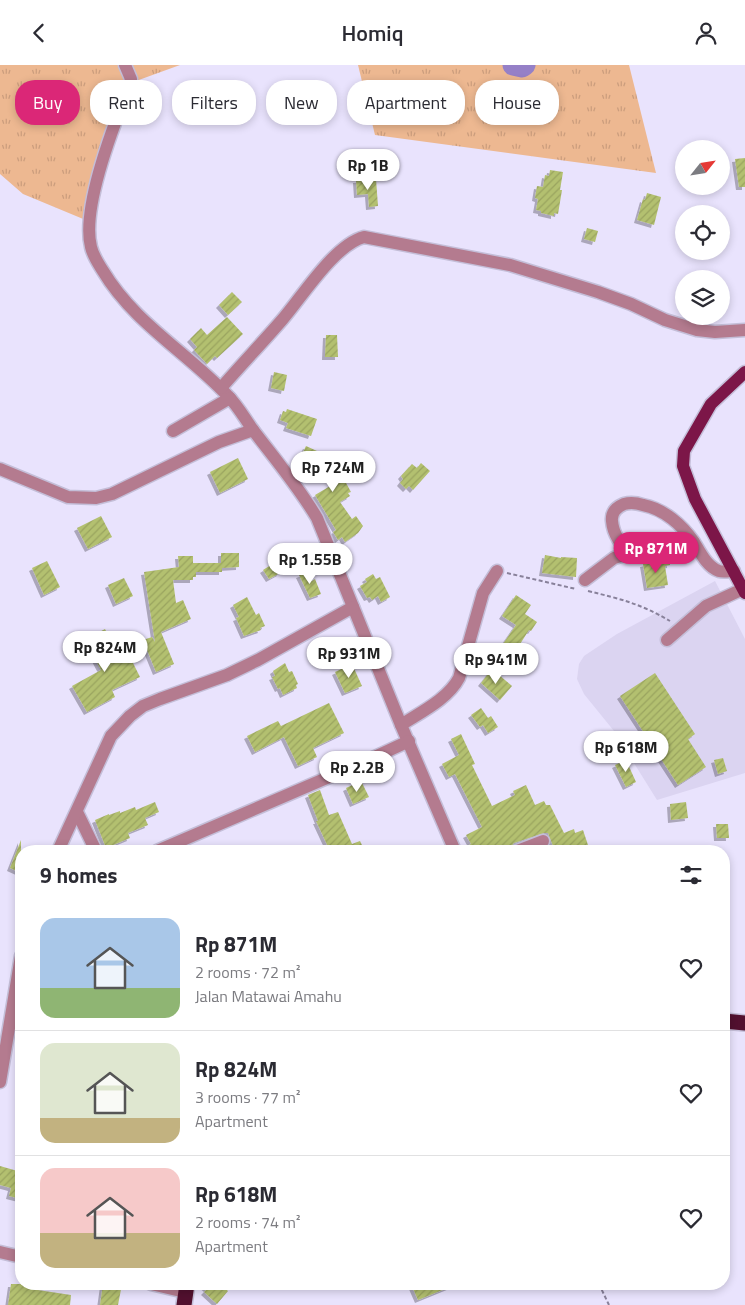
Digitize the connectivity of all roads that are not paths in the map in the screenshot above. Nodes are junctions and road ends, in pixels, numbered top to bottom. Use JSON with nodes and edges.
{"nodes":[{"id":1,"x":125,"y":65,"type":"edge"},
{"id":2,"x":745,"y":330,"type":"edge"},
{"id":3,"x":745,"y":372,"type":"edge"},
{"id":4,"x":221,"y":388,"type":"junction"},
{"id":5,"x":230,"y":398,"type":"junction"},
{"id":6,"x":253,"y":430,"type":"junction"},
{"id":7,"x":173,"y":431,"type":"dead end"},
{"id":8,"x":0,"y":469,"type":"edge"},
{"id":9,"x":627,"y":550,"type":"junction"},
{"id":10,"x":668,"y":551,"type":"dead end"},
{"id":11,"x":497,"y":571,"type":"dead end"},
{"id":12,"x":734,"y":571,"type":"junction"},
{"id":13,"x":585,"y":580,"type":"dead end"},
{"id":14,"x":744,"y":591,"type":"edge"},
{"id":15,"x":353,"y":607,"type":"junction"},
{"id":16,"x":667,"y":640,"type":"dead end"},
{"id":17,"x":401,"y":725,"type":"junction"},
{"id":18,"x":409,"y":741,"type":"junction"},
{"id":19,"x":77,"y":812,"type":"junction"},
{"id":20,"x":543,"y":841,"type":"dead end"},
{"id":21,"x":61,"y":845,"type":"edge"},
{"id":22,"x":93,"y":845,"type":"edge"},
{"id":23,"x":171,"y":845,"type":"edge"},
{"id":24,"x":452,"y":845,"type":"edge"},
{"id":25,"x":533,"y":845,"type":"edge"},
{"id":26,"x":15,"y":1020,"type":"edge"},
{"id":27,"x":730,"y":1022,"type":"edge"},
{"id":28,"x":745,"y":1023,"type":"edge"},
{"id":29,"x":0,"y":1082,"type":"edge"},
{"id":30,"x":0,"y":1252,"type":"edge"},
{"id":31,"x":15,"y":1256,"type":"edge"},
{"id":32,"x":171,"y":1290,"type":"edge"},
{"id":33,"x":185,"y":1294,"type":"edge"}],
"edges":[{"from":1,"to":4,"type":"street"},
{"from":2,"to":4,"type":"street"},
{"from":3,"to":12,"type":"main road"},
{"from":4,"to":5,"type":"street"},
{"from":5,"to":6,"type":"street"},
{"from":5,"to":7,"type":"street"},
{"from":6,"to":8,"type":"street"},
{"from":6,"to":15,"type":"street"},
{"from":9,"to":10,"type":"street"},
{"from":9,"to":12,"type":"street"},
{"from":9,"to":13,"type":"street"},
{"from":11,"to":17,"type":"street"},
{"from":12,"to":14,"type":"main road"},
{"from":14,"to":16,"type":"street"},
{"from":15,"to":17,"type":"street"},
{"from":15,"to":19,"type":"street"},
{"from":17,"to":18,"type":"street"},
{"from":18,"to":23,"type":"street"},
{"from":18,"to":24,"type":"street"},
{"from":19,"to":21,"type":"street"},
{"from":19,"to":22,"type":"street"},
{"from":20,"to":25,"type":"street"},
{"from":26,"to":29,"type":"street"},
{"from":27,"to":28,"type":"highway"},
{"from":30,"to":31,"type":"street"},
{"from":32,"to":33,"type":"street"}]}
